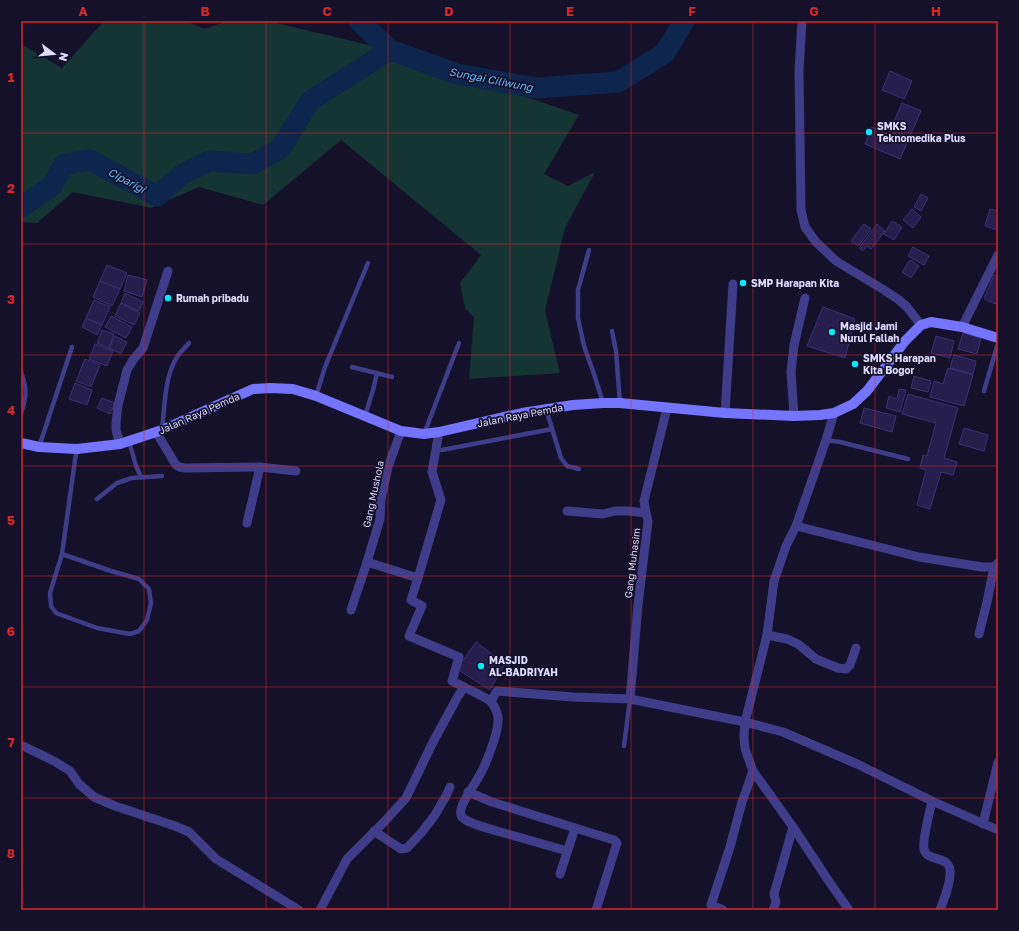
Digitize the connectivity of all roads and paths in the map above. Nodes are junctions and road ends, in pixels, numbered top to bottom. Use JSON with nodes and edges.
{"nodes":[{"id":1,"x":802,"y":21,"type":"edge"},
{"id":2,"x":589,"y":250,"type":"dead end"},
{"id":3,"x":998,"y":255,"type":"edge"},
{"id":4,"x":368,"y":263,"type":"dead end"},
{"id":5,"x":168,"y":271,"type":"dead end"},
{"id":6,"x":733,"y":284,"type":"dead end"},
{"id":7,"x":805,"y":298,"type":"dead end"},
{"id":8,"x":921,"y":325,"type":"junction"},
{"id":9,"x":962,"y":328,"type":"junction"},
{"id":10,"x":612,"y":331,"type":"dead end"},
{"id":11,"x":998,"y":338,"type":"edge"},
{"id":12,"x":189,"y":343,"type":"dead end"},
{"id":13,"x":998,"y":343,"type":"edge"},
{"id":14,"x":459,"y":344,"type":"dead end"},
{"id":15,"x":72,"y":347,"type":"dead end"},
{"id":16,"x":352,"y":367,"type":"dead end"},
{"id":17,"x":21,"y":372,"type":"edge"},
{"id":18,"x":377,"y":373,"type":"junction"},
{"id":19,"x":392,"y":377,"type":"dead end"},
{"id":20,"x":984,"y":391,"type":"dead end"},
{"id":21,"x":316,"y":396,"type":"junction"},
{"id":22,"x":603,"y":403,"type":"junction"},
{"id":23,"x":620,"y":403,"type":"junction"},
{"id":24,"x":667,"y":408,"type":"junction"},
{"id":25,"x":546,"y":409,"type":"junction"},
{"id":26,"x":21,"y":413,"type":"edge"},
{"id":27,"x":725,"y":413,"type":"junction"},
{"id":28,"x":834,"y":413,"type":"junction"},
{"id":29,"x":364,"y":416,"type":"junction"},
{"id":30,"x":794,"y":416,"type":"junction"},
{"id":31,"x":552,"y":429,"type":"junction"},
{"id":32,"x":159,"y":431,"type":"junction"},
{"id":33,"x":401,"y":431,"type":"junction"},
{"id":34,"x":442,"y":431,"type":"junction"},
{"id":35,"x":424,"y":434,"type":"junction"},
{"id":36,"x":826,"y":440,"type":"junction"},
{"id":37,"x":125,"y":442,"type":"junction"},
{"id":38,"x":21,"y":443,"type":"edge"},
{"id":39,"x":38,"y":446,"type":"junction"},
{"id":40,"x":77,"y":449,"type":"junction"},
{"id":41,"x":442,"y":450,"type":"joint"},
{"id":42,"x":908,"y":459,"type":"dead end"},
{"id":43,"x":260,"y":467,"type":"junction"},
{"id":44,"x":579,"y":469,"type":"dead end"},
{"id":45,"x":296,"y":471,"type":"dead end"},
{"id":46,"x":162,"y":476,"type":"dead end"},
{"id":47,"x":141,"y":477,"type":"junction"},
{"id":48,"x":97,"y":499,"type":"dead end"},
{"id":49,"x":567,"y":511,"type":"dead end"},
{"id":50,"x":646,"y":513,"type":"junction"},
{"id":51,"x":247,"y":523,"type":"dead end"},
{"id":52,"x":796,"y":526,"type":"junction"},
{"id":53,"x":62,"y":554,"type":"junction"},
{"id":54,"x":367,"y":562,"type":"junction"},
{"id":55,"x":996,"y":565,"type":"edge"},
{"id":56,"x":418,"y":578,"type":"junction"},
{"id":57,"x":352,"y":610,"type":"dead end"},
{"id":58,"x":979,"y":634,"type":"dead end"},
{"id":59,"x":767,"y":635,"type":"junction"},
{"id":60,"x":856,"y":648,"type":"dead end"},
{"id":61,"x":464,"y":687,"type":"junction"},
{"id":62,"x":630,"y":699,"type":"junction"},
{"id":63,"x":491,"y":701,"type":"junction"},
{"id":64,"x":745,"y":722,"type":"junction"},
{"id":65,"x":21,"y":745,"type":"edge"},
{"id":66,"x":624,"y":746,"type":"dead end"},
{"id":67,"x":998,"y":762,"type":"edge"},
{"id":68,"x":753,"y":771,"type":"junction"},
{"id":69,"x":450,"y":787,"type":"dead end"},
{"id":70,"x":468,"y":792,"type":"junction"},
{"id":71,"x":932,"y":800,"type":"junction"},
{"id":72,"x":983,"y":824,"type":"junction"},
{"id":73,"x":793,"y":827,"type":"junction"},
{"id":74,"x":575,"y":828,"type":"junction"},
{"id":75,"x":998,"y":830,"type":"edge"},
{"id":76,"x":374,"y":831,"type":"junction"},
{"id":77,"x":564,"y":850,"type":"dead end"},
{"id":78,"x":560,"y":874,"type":"dead end"},
{"id":79,"x":299,"y":910,"type":"edge"},
{"id":80,"x":320,"y":910,"type":"edge"},
{"id":81,"x":596,"y":910,"type":"edge"},
{"id":82,"x":723,"y":910,"type":"edge"},
{"id":83,"x":773,"y":910,"type":"edge"},
{"id":84,"x":849,"y":910,"type":"edge"},
{"id":85,"x":940,"y":910,"type":"edge"}],
"edges":[{"from":1,"to":8,"type":"street"},
{"from":2,"to":22,"type":"lane"},
{"from":3,"to":9,"type":"street"},
{"from":4,"to":21,"type":"lane"},
{"from":5,"to":37,"type":"street"},
{"from":6,"to":27,"type":"street"},
{"from":7,"to":30,"type":"street"},
{"from":8,"to":9,"type":"main road"},
{"from":8,"to":28,"type":"main road","name":"Jalan Raya Pemda"},
{"from":9,"to":11,"type":"main road"},
{"from":10,"to":23,"type":"lane"},
{"from":12,"to":32,"type":"lane"},
{"from":13,"to":20,"type":"lane"},
{"from":14,"to":35,"type":"lane"},
{"from":15,"to":39,"type":"lane"},
{"from":16,"to":18,"type":"lane"},
{"from":17,"to":26,"type":"lane"},
{"from":18,"to":19,"type":"lane"},
{"from":18,"to":29,"type":"lane"},
{"from":21,"to":29,"type":"main road","name":"Jalan Raya Pemda"},
{"from":21,"to":32,"type":"main road","name":"Jalan Raya Pemda"},
{"from":22,"to":23,"type":"main road","name":"Jalan Raya Pemda"},
{"from":22,"to":25,"type":"main road","name":"Jalan Raya Pemda"},
{"from":23,"to":24,"type":"main road","name":"Jalan Raya Pemda"},
{"from":24,"to":27,"type":"main road","name":"Jalan Raya Pemda"},
{"from":24,"to":50,"type":"street","name":"Gang Muhasim"},
{"from":25,"to":31,"type":"lane"},
{"from":25,"to":34,"type":"main road","name":"Jalan Raya Pemda"},
{"from":27,"to":30,"type":"main road","name":"Jalan Raya Pemda"},
{"from":28,"to":30,"type":"main road","name":"Jalan Raya Pemda"},
{"from":28,"to":36,"type":"street"},
{"from":29,"to":33,"type":"main road","name":"Jalan Raya Pemda"},
{"from":31,"to":41,"type":"lane"},
{"from":31,"to":44,"type":"lane"},
{"from":32,"to":37,"type":"main road","name":"Jalan Raya Pemda"},
{"from":32,"to":43,"type":"street"},
{"from":33,"to":35,"type":"main road","name":"Jalan Raya Pemda"},
{"from":33,"to":54,"type":"street","name":"Gang Mushola"},
{"from":34,"to":35,"type":"main road","name":"Jalan Raya Pemda"},
{"from":34,"to":41,"type":"street"},
{"from":34,"to":56,"type":"street"},
{"from":36,"to":42,"type":"lane"},
{"from":36,"to":52,"type":"street"},
{"from":37,"to":40,"type":"main road","name":"Jalan Raya Pemda"},
{"from":37,"to":47,"type":"lane"},
{"from":38,"to":39,"type":"main road","name":"Jalan Raya Pemda"},
{"from":39,"to":40,"type":"main road","name":"Jalan Raya Pemda"},
{"from":40,"to":53,"type":"lane"},
{"from":43,"to":45,"type":"street"},
{"from":43,"to":51,"type":"street"},
{"from":46,"to":47,"type":"lane"},
{"from":47,"to":48,"type":"lane"},
{"from":49,"to":50,"type":"street"},
{"from":50,"to":62,"type":"street","name":"Gang Muhasim"},
{"from":52,"to":55,"type":"street"},
{"from":52,"to":59,"type":"street"},
{"from":53,"to":53,"type":"lane"},
{"from":54,"to":56,"type":"street"},
{"from":54,"to":57,"type":"street","name":"Gang Mushola"},
{"from":55,"to":58,"type":"street"},
{"from":56,"to":61,"type":"street"},
{"from":59,"to":60,"type":"street"},
{"from":59,"to":64,"type":"street"},
{"from":61,"to":63,"type":"street"},
{"from":61,"to":76,"type":"street"},
{"from":62,"to":63,"type":"street"},
{"from":62,"to":64,"type":"street"},
{"from":62,"to":66,"type":"lane"},
{"from":63,"to":70,"type":"street"},
{"from":64,"to":68,"type":"street"},
{"from":64,"to":71,"type":"street"},
{"from":65,"to":79,"type":"street"},
{"from":67,"to":72,"type":"street"},
{"from":68,"to":73,"type":"street"},
{"from":68,"to":82,"type":"street"},
{"from":69,"to":76,"type":"street"},
{"from":70,"to":74,"type":"street"},
{"from":70,"to":77,"type":"street"},
{"from":71,"to":72,"type":"street"},
{"from":71,"to":85,"type":"street"},
{"from":72,"to":75,"type":"street"},
{"from":73,"to":83,"type":"street"},
{"from":73,"to":84,"type":"street"},
{"from":74,"to":78,"type":"street"},
{"from":74,"to":81,"type":"street"},
{"from":76,"to":80,"type":"street"}]}
